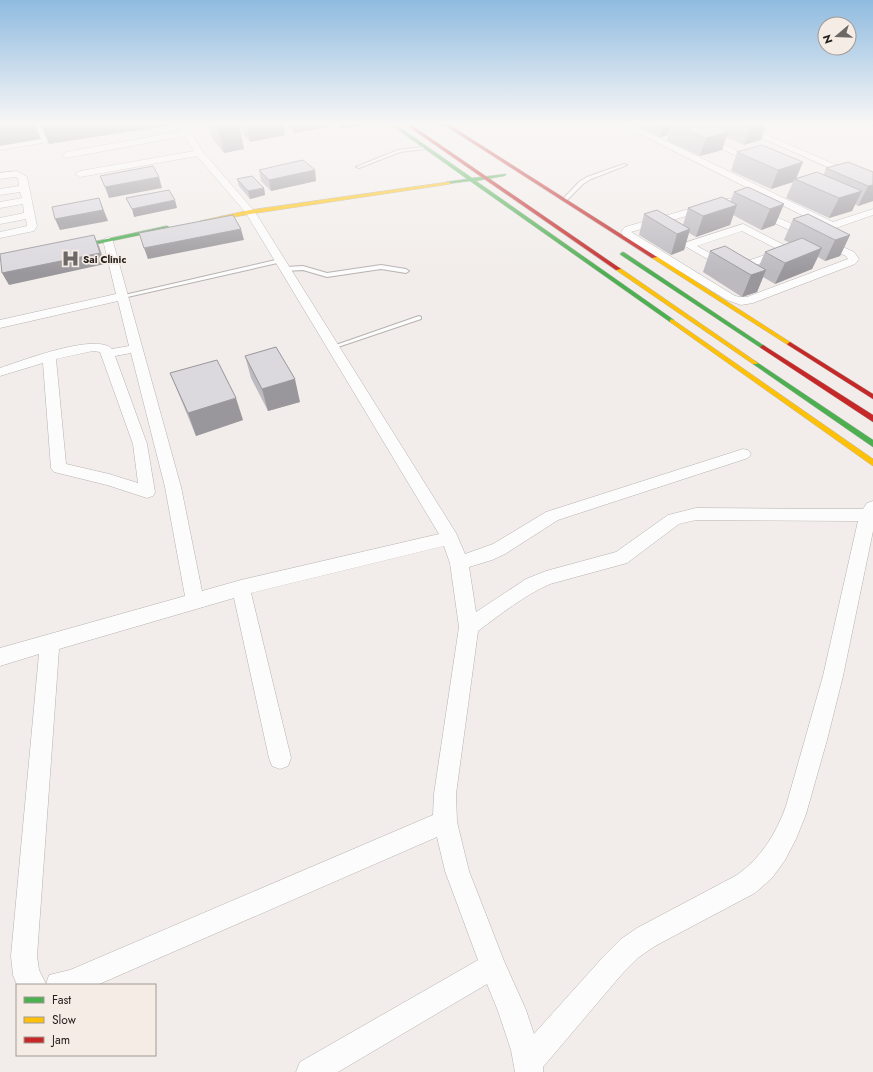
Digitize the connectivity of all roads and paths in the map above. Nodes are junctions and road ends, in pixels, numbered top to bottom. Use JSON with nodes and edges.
{"nodes":[{"id":1,"x":217,"y":174,"type":"edge"},
{"id":2,"x":462,"y":174,"type":"edge"},
{"id":3,"x":481,"y":174,"type":"edge"},
{"id":4,"x":503,"y":174,"type":"edge"},
{"id":5,"x":523,"y":174,"type":"edge"},
{"id":6,"x":600,"y":174,"type":"edge"},
{"id":7,"x":726,"y":174,"type":"edge"},
{"id":8,"x":850,"y":174,"type":"edge"},
{"id":9,"x":0,"y":176,"type":"edge"},
{"id":10,"x":487,"y":178,"type":"junction"},
{"id":11,"x":831,"y":178,"type":"edge"},
{"id":12,"x":471,"y":180,"type":"junction"},
{"id":13,"x":873,"y":184,"type":"edge"},
{"id":14,"x":25,"y":188,"type":"junction"},
{"id":15,"x":784,"y":191,"type":"edge"},
{"id":16,"x":0,"y":192,"type":"edge"},
{"id":17,"x":873,"y":192,"type":"edge"},
{"id":18,"x":770,"y":195,"type":"junction"},
{"id":19,"x":27,"y":200,"type":"junction"},
{"id":20,"x":564,"y":200,"type":"junction"},
{"id":21,"x":0,"y":205,"type":"edge"},
{"id":22,"x":705,"y":207,"type":"junction"},
{"id":23,"x":250,"y":212,"type":"junction"},
{"id":24,"x":873,"y":212,"type":"edge"},
{"id":25,"x":718,"y":214,"type":"edge"},
{"id":26,"x":30,"y":215,"type":"junction"},
{"id":27,"x":0,"y":221,"type":"edge"},
{"id":28,"x":730,"y":221,"type":"edge"},
{"id":29,"x":190,"y":224,"type":"edge"},
{"id":30,"x":650,"y":224,"type":"junction"},
{"id":31,"x":175,"y":227,"type":"edge"},
{"id":32,"x":743,"y":227,"type":"junction"},
{"id":33,"x":662,"y":231,"type":"edge"},
{"id":34,"x":0,"y":235,"type":"edge"},
{"id":35,"x":108,"y":240,"type":"junction"},
{"id":36,"x":616,"y":249,"type":"dead end"},
{"id":37,"x":62,"y":250,"type":"edge"},
{"id":38,"x":704,"y":254,"type":"junction"},
{"id":39,"x":716,"y":261,"type":"junction"},
{"id":40,"x":815,"y":264,"type":"edge"},
{"id":41,"x":283,"y":265,"type":"junction"},
{"id":42,"x":677,"y":268,"type":"junction"},
{"id":43,"x":732,"y":270,"type":"junction"},
{"id":44,"x":406,"y":271,"type":"dead end"},
{"id":45,"x":828,"y":271,"type":"junction"},
{"id":46,"x":745,"y":278,"type":"edge"},
{"id":47,"x":758,"y":285,"type":"edge"},
{"id":48,"x":771,"y":293,"type":"junction"},
{"id":49,"x":123,"y":296,"type":"junction"},
{"id":50,"x":419,"y":318,"type":"dead end"},
{"id":51,"x":0,"y":324,"type":"edge"},
{"id":52,"x":333,"y":347,"type":"junction"},
{"id":53,"x":136,"y":348,"type":"junction"},
{"id":54,"x":107,"y":354,"type":"junction"},
{"id":55,"x":49,"y":358,"type":"junction"},
{"id":56,"x":0,"y":372,"type":"edge"},
{"id":57,"x":873,"y":397,"type":"edge"},
{"id":58,"x":873,"y":419,"type":"edge"},
{"id":59,"x":873,"y":444,"type":"edge"},
{"id":60,"x":742,"y":454,"type":"dead end"},
{"id":61,"x":873,"y":464,"type":"edge"},
{"id":62,"x":870,"y":511,"type":"edge"},
{"id":63,"x":450,"y":538,"type":"junction"},
{"id":64,"x":459,"y":563,"type":"junction"},
{"id":65,"x":241,"y":588,"type":"junction"},
{"id":66,"x":195,"y":601,"type":"junction"},
{"id":67,"x":469,"y":627,"type":"junction"},
{"id":68,"x":50,"y":642,"type":"junction"},
{"id":69,"x":0,"y":657,"type":"edge"},
{"id":70,"x":280,"y":758,"type":"dead end"},
{"id":71,"x":445,"y":822,"type":"junction"},
{"id":72,"x":493,"y":966,"type":"junction"},
{"id":73,"x":32,"y":984,"type":"edge"},
{"id":74,"x":64,"y":984,"type":"edge"},
{"id":75,"x":529,"y":1067,"type":"edge"},
{"id":76,"x":310,"y":1072,"type":"edge"}],
"edges":[{"from":1,"to":23,"type":"street"},
{"from":2,"to":12,"type":"street"},
{"from":3,"to":10,"type":"street"},
{"from":4,"to":10,"type":"street"},
{"from":5,"to":20,"type":"street"},
{"from":6,"to":20,"type":"lane"},
{"from":7,"to":18,"type":"street"},
{"from":8,"to":13,"type":"street"},
{"from":9,"to":14,"type":"street"},
{"from":10,"to":12,"type":"street"},
{"from":10,"to":59,"type":"street"},
{"from":11,"to":17,"type":"street"},
{"from":12,"to":23,"type":"street"},
{"from":12,"to":61,"type":"street"},
{"from":14,"to":16,"type":"street"},
{"from":14,"to":19,"type":"street"},
{"from":15,"to":18,"type":"street"},
{"from":18,"to":24,"type":"street"},
{"from":19,"to":21,"type":"street"},
{"from":19,"to":26,"type":"street"},
{"from":20,"to":42,"type":"street"},
{"from":22,"to":25,"type":"street"},
{"from":22,"to":30,"type":"street"},
{"from":22,"to":45,"type":"street"},
{"from":23,"to":29,"type":"street"},
{"from":23,"to":41,"type":"street"},
{"from":26,"to":27,"type":"street"},
{"from":26,"to":34,"type":"street"},
{"from":28,"to":32,"type":"street"},
{"from":30,"to":33,"type":"street"},
{"from":30,"to":42,"type":"street"},
{"from":31,"to":35,"type":"street"},
{"from":32,"to":38,"type":"street"},
{"from":32,"to":43,"type":"street"},
{"from":35,"to":37,"type":"street"},
{"from":35,"to":49,"type":"street"},
{"from":36,"to":58,"type":"street"},
{"from":38,"to":39,"type":"street"},
{"from":38,"to":42,"type":"street"},
{"from":39,"to":42,"type":"street"},
{"from":39,"to":43,"type":"street"},
{"from":40,"to":45,"type":"street"},
{"from":41,"to":44,"type":"lane"},
{"from":41,"to":49,"type":"lane"},
{"from":41,"to":52,"type":"street"},
{"from":42,"to":48,"type":"street"},
{"from":42,"to":57,"type":"street"},
{"from":43,"to":46,"type":"street"},
{"from":45,"to":48,"type":"street"},
{"from":47,"to":48,"type":"street"},
{"from":49,"to":51,"type":"street"},
{"from":49,"to":53,"type":"street"},
{"from":50,"to":52,"type":"lane"},
{"from":52,"to":63,"type":"street"},
{"from":53,"to":54,"type":"street"},
{"from":53,"to":66,"type":"street"},
{"from":54,"to":55,"type":"street"},
{"from":54,"to":55,"type":"street"},
{"from":55,"to":56,"type":"street"},
{"from":60,"to":64,"type":"street"},
{"from":62,"to":67,"type":"street"},
{"from":62,"to":75,"type":"street"},
{"from":63,"to":64,"type":"street"},
{"from":63,"to":65,"type":"street"},
{"from":64,"to":67,"type":"street"},
{"from":65,"to":66,"type":"street"},
{"from":65,"to":70,"type":"street"},
{"from":66,"to":68,"type":"street"},
{"from":67,"to":71,"type":"street"},
{"from":68,"to":69,"type":"street"},
{"from":68,"to":73,"type":"street"},
{"from":71,"to":72,"type":"street"},
{"from":71,"to":74,"type":"street"},
{"from":72,"to":75,"type":"street"},
{"from":72,"to":76,"type":"street"}]}
